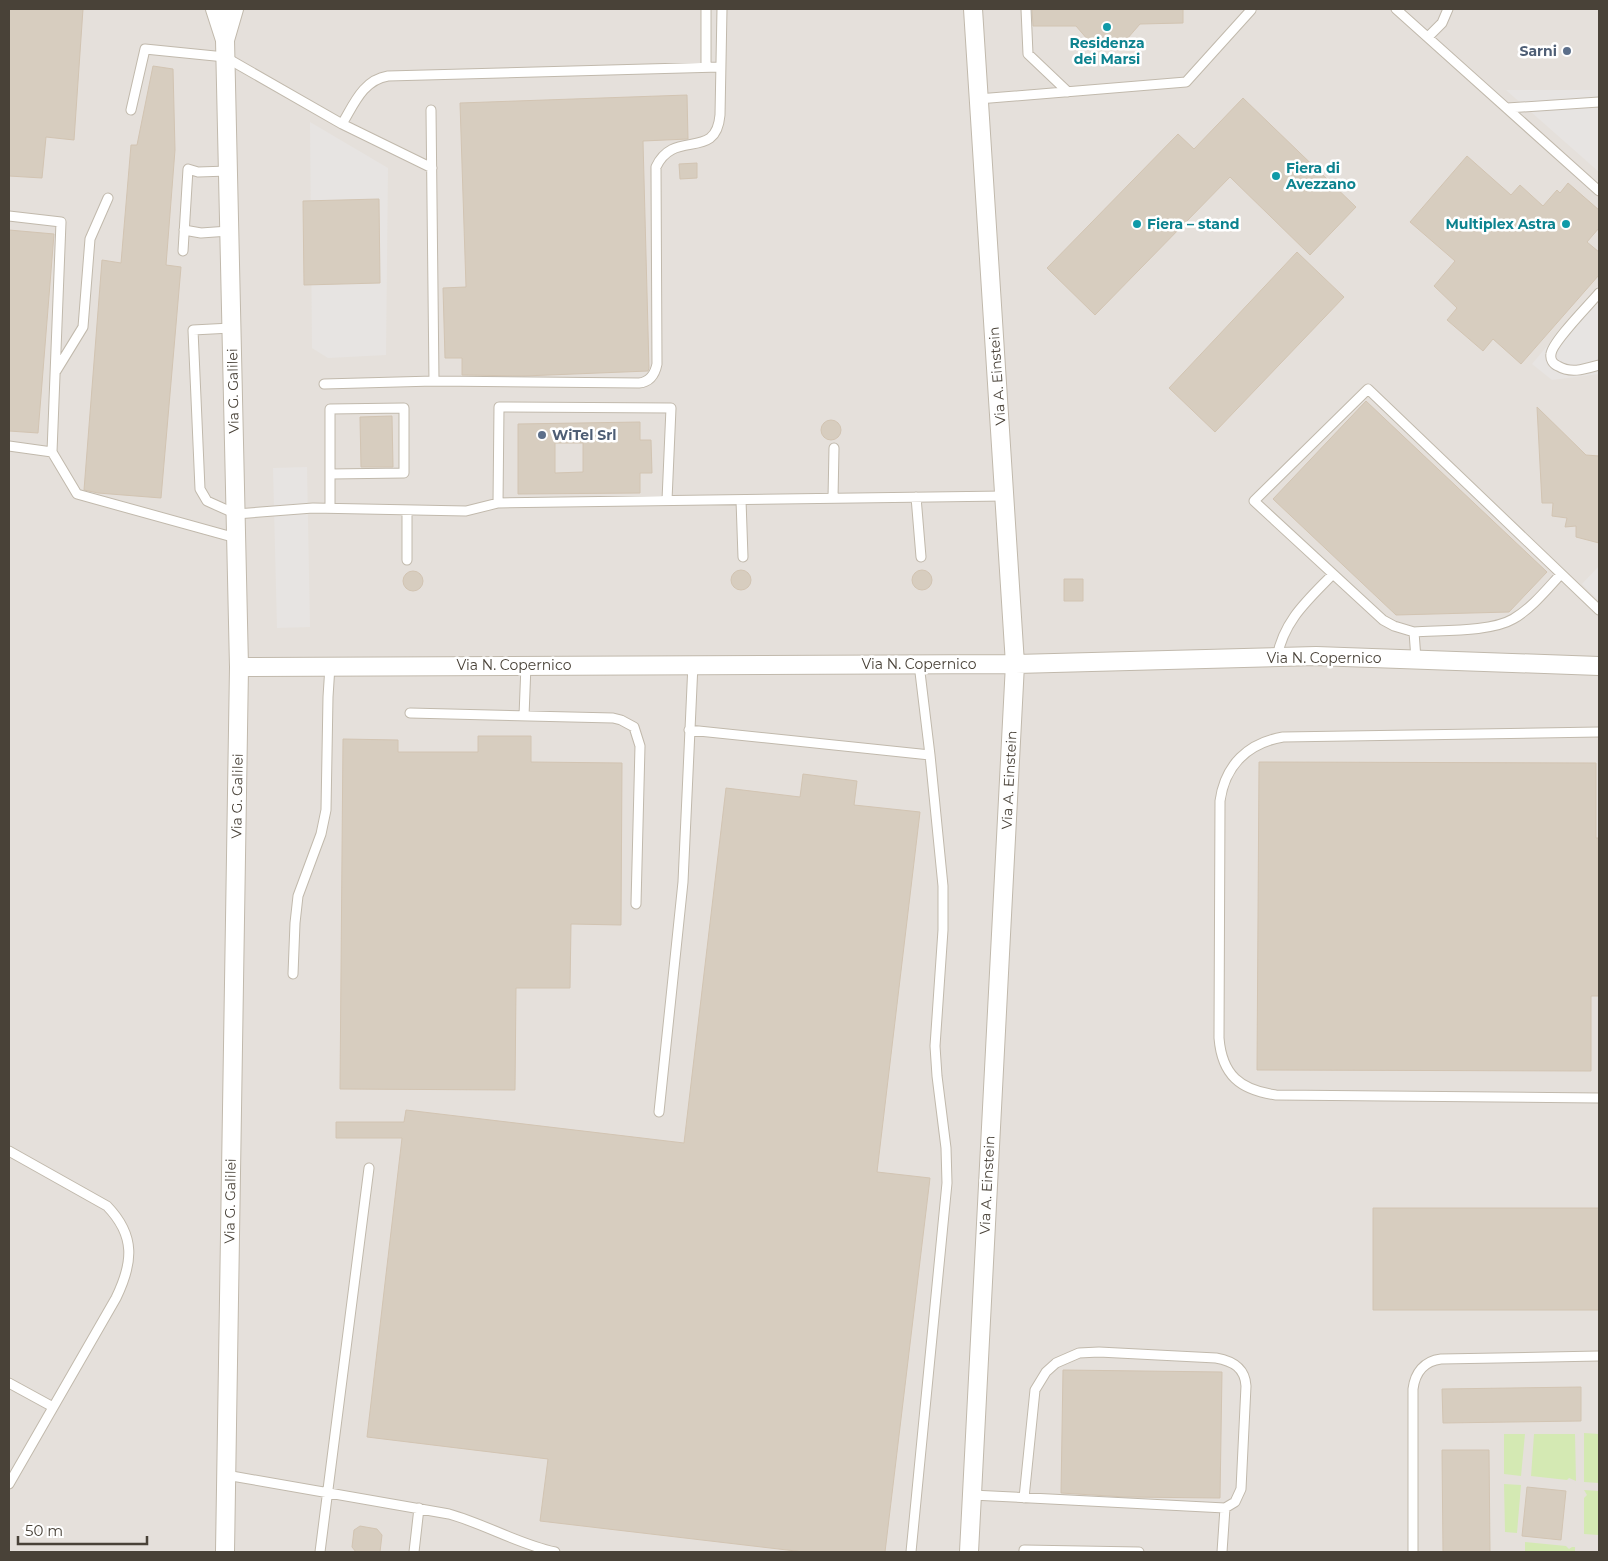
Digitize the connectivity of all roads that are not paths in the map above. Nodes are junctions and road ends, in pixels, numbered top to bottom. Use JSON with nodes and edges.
{"nodes":[{"id":1,"x":215,"y":9,"type":"edge"},
{"id":2,"x":234,"y":9,"type":"edge"},
{"id":3,"x":706,"y":9,"type":"edge"},
{"id":4,"x":722,"y":9,"type":"edge"},
{"id":5,"x":972,"y":9,"type":"edge"},
{"id":6,"x":1026,"y":9,"type":"edge"},
{"id":7,"x":1250,"y":9,"type":"edge"},
{"id":8,"x":1396,"y":9,"type":"edge"},
{"id":9,"x":1448,"y":9,"type":"edge"},
{"id":10,"x":1428,"y":37,"type":"junction"},
{"id":11,"x":225,"y":49,"type":"junction"},
{"id":12,"x":706,"y":67,"type":"junction"},
{"id":13,"x":720,"y":67,"type":"junction"},
{"id":14,"x":1068,"y":92,"type":"junction"},
{"id":15,"x":978,"y":99,"type":"junction"},
{"id":16,"x":1599,"y":102,"type":"edge"},
{"id":17,"x":1507,"y":108,"type":"junction"},
{"id":18,"x":131,"y":110,"type":"dead end"},
{"id":19,"x":432,"y":110,"type":"dead end"},
{"id":20,"x":342,"y":124,"type":"junction"},
{"id":21,"x":432,"y":168,"type":"junction"},
{"id":22,"x":228,"y":171,"type":"junction"},
{"id":23,"x":1599,"y":191,"type":"edge"},
{"id":24,"x":108,"y":198,"type":"dead end"},
{"id":25,"x":9,"y":216,"type":"edge"},
{"id":26,"x":184,"y":230,"type":"junction"},
{"id":27,"x":229,"y":232,"type":"junction"},
{"id":28,"x":183,"y":251,"type":"dead end"},
{"id":29,"x":1599,"y":293,"type":"edge"},
{"id":30,"x":232,"y":328,"type":"junction"},
{"id":31,"x":1599,"y":365,"type":"edge"},
{"id":32,"x":55,"y":373,"type":"junction"},
{"id":33,"x":434,"y":381,"type":"junction"},
{"id":34,"x":324,"y":384,"type":"dead end"},
{"id":35,"x":9,"y":446,"type":"edge"},
{"id":36,"x":834,"y":448,"type":"dead end"},
{"id":37,"x":52,"y":452,"type":"junction"},
{"id":38,"x":330,"y":474,"type":"junction"},
{"id":39,"x":1005,"y":496,"type":"junction"},
{"id":40,"x":833,"y":498,"type":"junction"},
{"id":41,"x":916,"y":498,"type":"junction"},
{"id":42,"x":667,"y":500,"type":"junction"},
{"id":43,"x":741,"y":500,"type":"junction"},
{"id":44,"x":498,"y":503,"type":"junction"},
{"id":45,"x":330,"y":508,"type":"junction"},
{"id":46,"x":407,"y":510,"type":"junction"},
{"id":47,"x":236,"y":514,"type":"junction"},
{"id":48,"x":236,"y":538,"type":"junction"},
{"id":49,"x":743,"y":557,"type":"dead end"},
{"id":50,"x":921,"y":557,"type":"dead end"},
{"id":51,"x":407,"y":560,"type":"dead end"},
{"id":52,"x":1333,"y":574,"type":"junction"},
{"id":53,"x":1561,"y":574,"type":"junction"},
{"id":54,"x":1599,"y":610,"type":"edge"},
{"id":55,"x":1414,"y":632,"type":"junction"},
{"id":56,"x":1277,"y":657,"type":"junction"},
{"id":57,"x":1416,"y":659,"type":"junction"},
{"id":58,"x":693,"y":664,"type":"junction"},
{"id":59,"x":919,"y":664,"type":"junction"},
{"id":60,"x":1015,"y":664,"type":"junction"},
{"id":61,"x":526,"y":665,"type":"junction"},
{"id":62,"x":330,"y":666,"type":"junction"},
{"id":63,"x":1599,"y":666,"type":"edge"},
{"id":64,"x":239,"y":667,"type":"junction"},
{"id":65,"x":410,"y":713,"type":"dead end"},
{"id":66,"x":524,"y":716,"type":"junction"},
{"id":67,"x":689,"y":730,"type":"junction"},
{"id":68,"x":1599,"y":732,"type":"edge"},
{"id":69,"x":930,"y":755,"type":"junction"},
{"id":70,"x":636,"y":904,"type":"dead end"},
{"id":71,"x":293,"y":974,"type":"dead end"},
{"id":72,"x":1599,"y":1098,"type":"edge"},
{"id":73,"x":660,"y":1112,"type":"dead end"},
{"id":74,"x":9,"y":1151,"type":"edge"},
{"id":75,"x":368,"y":1168,"type":"dead end"},
{"id":76,"x":1599,"y":1356,"type":"edge"},
{"id":77,"x":9,"y":1382,"type":"edge"},
{"id":78,"x":53,"y":1407,"type":"junction"},
{"id":79,"x":226,"y":1474,"type":"junction"},
{"id":80,"x":9,"y":1484,"type":"edge"},
{"id":81,"x":327,"y":1492,"type":"junction"},
{"id":82,"x":972,"y":1495,"type":"junction"},
{"id":83,"x":1024,"y":1498,"type":"junction"},
{"id":84,"x":419,"y":1508,"type":"junction"},
{"id":85,"x":1225,"y":1508,"type":"junction"},
{"id":86,"x":523,"y":1542,"type":"junction"},
{"id":87,"x":225,"y":1552,"type":"edge"},
{"id":88,"x":320,"y":1552,"type":"edge"},
{"id":89,"x":414,"y":1552,"type":"edge"},
{"id":90,"x":523,"y":1552,"type":"edge"},
{"id":91,"x":555,"y":1552,"type":"edge"},
{"id":92,"x":911,"y":1552,"type":"edge"},
{"id":93,"x":969,"y":1552,"type":"edge"},
{"id":94,"x":1024,"y":1552,"type":"edge"},
{"id":95,"x":1139,"y":1552,"type":"edge"},
{"id":96,"x":1222,"y":1552,"type":"edge"},
{"id":97,"x":1414,"y":1552,"type":"edge"}],
"edges":[{"from":1,"to":11,"type":"street","name":"Via G. Galilei"},
{"from":2,"to":11,"type":"street","name":"Via G. Galilei"},
{"from":3,"to":12,"type":"lane"},
{"from":4,"to":13,"type":"lane"},
{"from":5,"to":15,"type":"street","name":"Via A. Einstein"},
{"from":6,"to":14,"type":"lane"},
{"from":7,"to":14,"type":"lane"},
{"from":8,"to":10,"type":"lane"},
{"from":9,"to":10,"type":"lane"},
{"from":10,"to":17,"type":"lane"},
{"from":11,"to":18,"type":"lane"},
{"from":11,"to":20,"type":"lane"},
{"from":11,"to":22,"type":"street","name":"Via G. Galilei"},
{"from":12,"to":13,"type":"lane"},
{"from":12,"to":20,"type":"lane"},
{"from":13,"to":33,"type":"lane"},
{"from":14,"to":15,"type":"lane"},
{"from":15,"to":39,"type":"street","name":"Via A. Einstein"},
{"from":16,"to":17,"type":"lane"},
{"from":17,"to":23,"type":"lane"},
{"from":19,"to":21,"type":"lane"},
{"from":20,"to":21,"type":"lane"},
{"from":21,"to":33,"type":"lane"},
{"from":22,"to":26,"type":"lane"},
{"from":22,"to":27,"type":"street","name":"Via G. Galilei"},
{"from":24,"to":32,"type":"lane"},
{"from":25,"to":32,"type":"lane"},
{"from":26,"to":27,"type":"lane"},
{"from":26,"to":28,"type":"lane"},
{"from":27,"to":30,"type":"street","name":"Via G. Galilei"},
{"from":29,"to":31,"type":"lane"},
{"from":30,"to":47,"type":"street","name":"Via G. Galilei"},
{"from":30,"to":47,"type":"lane"},
{"from":32,"to":37,"type":"lane"},
{"from":33,"to":34,"type":"lane"},
{"from":35,"to":37,"type":"lane"},
{"from":36,"to":40,"type":"lane"},
{"from":37,"to":48,"type":"lane"},
{"from":38,"to":38,"type":"lane"},
{"from":38,"to":45,"type":"lane"},
{"from":39,"to":41,"type":"lane"},
{"from":39,"to":60,"type":"street","name":"Via A. Einstein"},
{"from":40,"to":41,"type":"lane"},
{"from":40,"to":43,"type":"lane"},
{"from":41,"to":50,"type":"lane"},
{"from":42,"to":43,"type":"lane"},
{"from":42,"to":44,"type":"lane"},
{"from":42,"to":44,"type":"lane"},
{"from":43,"to":49,"type":"lane"},
{"from":44,"to":46,"type":"lane"},
{"from":45,"to":46,"type":"lane"},
{"from":45,"to":47,"type":"lane"},
{"from":46,"to":51,"type":"lane"},
{"from":47,"to":48,"type":"street","name":"Via G. Galilei"},
{"from":48,"to":64,"type":"street","name":"Via G. Galilei"},
{"from":52,"to":53,"type":"lane"},
{"from":52,"to":55,"type":"lane"},
{"from":52,"to":56,"type":"lane"},
{"from":53,"to":54,"type":"lane"},
{"from":53,"to":55,"type":"lane"},
{"from":55,"to":57,"type":"lane"},
{"from":56,"to":57,"type":"street","name":"Via N. Copernico"},
{"from":56,"to":60,"type":"street","name":"Via N. Copernico"},
{"from":57,"to":63,"type":"street","name":"Via N. Copernico"},
{"from":58,"to":59,"type":"street","name":"Via N. Copernico"},
{"from":58,"to":61,"type":"street","name":"Via N. Copernico"},
{"from":58,"to":67,"type":"lane"},
{"from":59,"to":60,"type":"street","name":"Via N. Copernico"},
{"from":59,"to":69,"type":"lane"},
{"from":60,"to":82,"type":"street","name":"Via A. Einstein"},
{"from":61,"to":62,"type":"street","name":"Via N. Copernico"},
{"from":61,"to":66,"type":"lane"},
{"from":62,"to":64,"type":"street","name":"Via N. Copernico"},
{"from":62,"to":71,"type":"lane"},
{"from":64,"to":79,"type":"street","name":"Via G. Galilei"},
{"from":65,"to":66,"type":"lane"},
{"from":66,"to":70,"type":"lane"},
{"from":67,"to":69,"type":"lane"},
{"from":67,"to":73,"type":"lane"},
{"from":68,"to":72,"type":"lane"},
{"from":69,"to":92,"type":"lane"},
{"from":74,"to":78,"type":"lane"},
{"from":75,"to":81,"type":"lane"},
{"from":76,"to":97,"type":"lane"},
{"from":77,"to":78,"type":"lane"},
{"from":78,"to":80,"type":"lane"},
{"from":79,"to":81,"type":"lane"},
{"from":79,"to":87,"type":"street","name":"Via G. Galilei"},
{"from":81,"to":84,"type":"lane"},
{"from":81,"to":88,"type":"lane"},
{"from":82,"to":83,"type":"lane"},
{"from":82,"to":93,"type":"street","name":"Via A. Einstein"},
{"from":83,"to":85,"type":"lane"},
{"from":83,"to":85,"type":"lane"},
{"from":84,"to":86,"type":"lane"},
{"from":84,"to":89,"type":"lane"},
{"from":85,"to":96,"type":"lane"},
{"from":86,"to":90,"type":"lane"},
{"from":86,"to":91,"type":"lane"},
{"from":94,"to":95,"type":"lane"}]}
